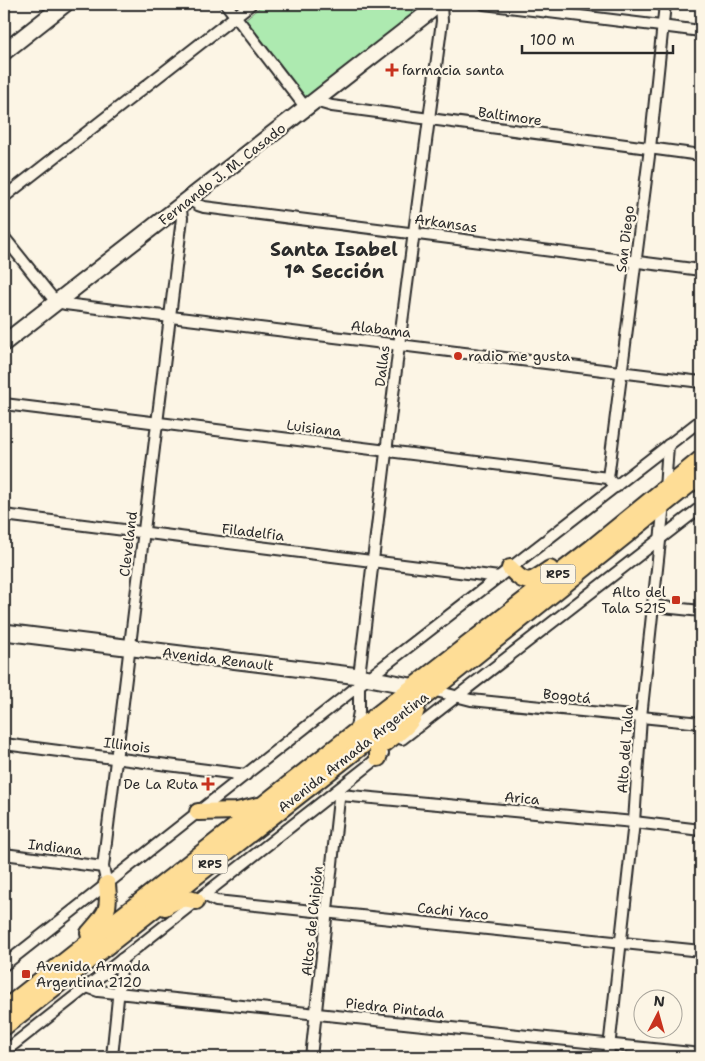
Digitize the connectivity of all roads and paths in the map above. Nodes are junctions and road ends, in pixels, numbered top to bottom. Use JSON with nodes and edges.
{"nodes":[{"id":1,"x":65,"y":4,"type":"edge"},
{"id":2,"x":226,"y":4,"type":"edge"},
{"id":3,"x":251,"y":4,"type":"edge"},
{"id":4,"x":440,"y":4,"type":"edge"},
{"id":5,"x":484,"y":4,"type":"edge"},
{"id":6,"x":665,"y":4,"type":"edge"},
{"id":7,"x":236,"y":16,"type":"junction"},
{"id":8,"x":663,"y":26,"type":"junction"},
{"id":9,"x":701,"y":31,"type":"edge"},
{"id":10,"x":4,"y":52,"type":"edge"},
{"id":11,"x":311,"y":104,"type":"junction"},
{"id":12,"x":428,"y":119,"type":"junction"},
{"id":13,"x":650,"y":148,"type":"junction"},
{"id":14,"x":701,"y":155,"type":"edge"},
{"id":15,"x":4,"y":197,"type":"edge"},
{"id":16,"x":184,"y":203,"type":"junction"},
{"id":17,"x":414,"y":233,"type":"junction"},
{"id":18,"x":4,"y":237,"type":"edge"},
{"id":19,"x":635,"y":262,"type":"junction"},
{"id":20,"x":701,"y":270,"type":"edge"},
{"id":21,"x":57,"y":302,"type":"junction"},
{"id":22,"x":169,"y":316,"type":"junction"},
{"id":23,"x":4,"y":343,"type":"edge"},
{"id":24,"x":399,"y":345,"type":"junction"},
{"id":25,"x":622,"y":372,"type":"junction"},
{"id":26,"x":701,"y":382,"type":"edge"},
{"id":27,"x":4,"y":404,"type":"edge"},
{"id":28,"x":701,"y":420,"type":"edge"},
{"id":29,"x":156,"y":423,"type":"junction"},
{"id":30,"x":668,"y":445,"type":"junction"},
{"id":31,"x":386,"y":451,"type":"junction"},
{"id":32,"x":701,"y":459,"type":"edge"},
{"id":33,"x":701,"y":475,"type":"edge"},
{"id":34,"x":608,"y":478,"type":"junction"},
{"id":35,"x":616,"y":487,"type":"junction"},
{"id":36,"x":666,"y":487,"type":"junction"},
{"id":37,"x":664,"y":505,"type":"junction"},
{"id":38,"x":701,"y":507,"type":"edge"},
{"id":39,"x":4,"y":515,"type":"edge"},
{"id":40,"x":143,"y":532,"type":"junction"},
{"id":41,"x":660,"y":538,"type":"junction"},
{"id":42,"x":594,"y":547,"type":"junction"},
{"id":43,"x":373,"y":561,"type":"junction"},
{"id":44,"x":504,"y":573,"type":"junction"},
{"id":45,"x":653,"y":606,"type":"junction"},
{"id":46,"x":701,"y":611,"type":"edge"},
{"id":47,"x":4,"y":632,"type":"edge"},
{"id":48,"x":129,"y":648,"type":"junction"},
{"id":49,"x":362,"y":680,"type":"junction"},
{"id":50,"x":432,"y":690,"type":"junction"},
{"id":51,"x":416,"y":694,"type":"junction"},
{"id":52,"x":458,"y":696,"type":"junction"},
{"id":53,"x":641,"y":717,"type":"junction"},
{"id":54,"x":701,"y":723,"type":"edge"},
{"id":55,"x":355,"y":732,"type":"junction"},
{"id":56,"x":4,"y":744,"type":"edge"},
{"id":57,"x":116,"y":757,"type":"junction"},
{"id":58,"x":378,"y":758,"type":"junction"},
{"id":59,"x":246,"y":775,"type":"junction"},
{"id":60,"x":340,"y":791,"type":"junction"},
{"id":61,"x":265,"y":804,"type":"junction"},
{"id":62,"x":198,"y":812,"type":"junction"},
{"id":63,"x":634,"y":822,"type":"junction"},
{"id":64,"x":701,"y":830,"type":"edge"},
{"id":65,"x":4,"y":854,"type":"edge"},
{"id":66,"x":103,"y":867,"type":"junction"},
{"id":67,"x":107,"y":884,"type":"junction"},
{"id":68,"x":200,"y":898,"type":"junction"},
{"id":69,"x":327,"y":911,"type":"junction"},
{"id":70,"x":621,"y":943,"type":"junction"},
{"id":71,"x":105,"y":946,"type":"junction"},
{"id":72,"x":76,"y":952,"type":"junction"},
{"id":73,"x":701,"y":952,"type":"edge"},
{"id":74,"x":122,"y":959,"type":"junction"},
{"id":75,"x":5,"y":963,"type":"edge"},
{"id":76,"x":87,"y":987,"type":"junction"},
{"id":77,"x":118,"y":993,"type":"junction"},
{"id":78,"x":4,"y":1009,"type":"edge"},
{"id":79,"x":316,"y":1014,"type":"junction"},
{"id":80,"x":4,"y":1027,"type":"edge"},
{"id":81,"x":610,"y":1044,"type":"junction"},
{"id":82,"x":4,"y":1052,"type":"edge"},
{"id":83,"x":701,"y":1054,"type":"edge"},
{"id":84,"x":112,"y":1057,"type":"edge"},
{"id":85,"x":311,"y":1057,"type":"edge"},
{"id":86,"x":608,"y":1057,"type":"edge"}],
"edges":[{"from":1,"to":10,"type":"street"},
{"from":2,"to":7,"type":"street"},
{"from":3,"to":7,"type":"street"},
{"from":4,"to":11,"type":"street","name":"Fernando J. M. Casado"},
{"from":4,"to":12,"type":"street","name":"Dallas"},
{"from":5,"to":8,"type":"street"},
{"from":6,"to":8,"type":"street","name":"San Diego"},
{"from":7,"to":11,"type":"street"},
{"from":7,"to":15,"type":"street"},
{"from":8,"to":9,"type":"street"},
{"from":8,"to":13,"type":"street","name":"San Diego"},
{"from":11,"to":12,"type":"street","name":"Baltimore"},
{"from":11,"to":16,"type":"street","name":"Fernando J. M. Casado"},
{"from":12,"to":13,"type":"street","name":"Baltimore"},
{"from":12,"to":17,"type":"street","name":"Dallas"},
{"from":13,"to":14,"type":"street","name":"Baltimore"},
{"from":13,"to":19,"type":"street","name":"San Diego"},
{"from":16,"to":17,"type":"street","name":"Arkansas"},
{"from":16,"to":21,"type":"street","name":"Fernando J. M. Casado"},
{"from":16,"to":22,"type":"street","name":"Cleveland"},
{"from":17,"to":19,"type":"street","name":"Arkansas"},
{"from":17,"to":24,"type":"street","name":"Dallas"},
{"from":18,"to":21,"type":"street"},
{"from":19,"to":20,"type":"street","name":"Arkansas"},
{"from":19,"to":25,"type":"street","name":"San Diego"},
{"from":21,"to":22,"type":"street","name":"Alabama"},
{"from":21,"to":23,"type":"street","name":"Fernando J. M. Casado"},
{"from":22,"to":24,"type":"street","name":"Alabama"},
{"from":22,"to":29,"type":"street","name":"Cleveland"},
{"from":24,"to":25,"type":"street","name":"Alabama"},
{"from":24,"to":31,"type":"street","name":"Dallas"},
{"from":25,"to":26,"type":"street","name":"Alabama"},
{"from":25,"to":34,"type":"street","name":"San Diego"},
{"from":27,"to":29,"type":"street","name":"Luisiana"},
{"from":28,"to":30,"type":"street"},
{"from":29,"to":31,"type":"street","name":"Luisiana"},
{"from":29,"to":40,"type":"street","name":"Cleveland"},
{"from":30,"to":35,"type":"street"},
{"from":30,"to":36,"type":"street","name":"Alto del Tala"},
{"from":31,"to":34,"type":"street","name":"Luisiana"},
{"from":31,"to":43,"type":"street","name":"Dallas"},
{"from":32,"to":36,"type":"main road","name":"Avenida Armada Argentina","number":"RP5"},
{"from":33,"to":37,"type":"main road","name":"Avenida Armada Argentina","number":"RP5"},
{"from":34,"to":35,"type":"street"},
{"from":35,"to":44,"type":"street"},
{"from":36,"to":37,"type":"street","name":"Alto del Tala"},
{"from":36,"to":42,"type":"main road","name":"Avenida Armada Argentina","number":"RP5"},
{"from":37,"to":41,"type":"street","name":"Alto del Tala"},
{"from":37,"to":50,"type":"main road","name":"Avenida Armada Argentina","number":"RP5"},
{"from":38,"to":41,"type":"street","name":"Avenida Armada Argentina"},
{"from":39,"to":40,"type":"street","name":"Filadelfia"},
{"from":40,"to":43,"type":"street","name":"Filadelfia"},
{"from":40,"to":48,"type":"street","name":"Cleveland"},
{"from":41,"to":45,"type":"street","name":"Alto del Tala"},
{"from":41,"to":52,"type":"street","name":"Avenida Armada Argentina"},
{"from":42,"to":44,"type":"main road"},
{"from":42,"to":51,"type":"main road","name":"Avenida Armada Argentina","number":"RP5"},
{"from":43,"to":44,"type":"street","name":"Filadelfia"},
{"from":43,"to":49,"type":"street","name":"Dallas"},
{"from":44,"to":49,"type":"street"},
{"from":45,"to":46,"type":"street"},
{"from":45,"to":53,"type":"street","name":"Alto del Tala"},
{"from":47,"to":48,"type":"street","name":"Avenida Renault"},
{"from":48,"to":49,"type":"street","name":"Avenida Renault"},
{"from":48,"to":57,"type":"street","name":"Cleveland"},
{"from":49,"to":51,"type":"street","name":"Avenida Renault"},
{"from":49,"to":55,"type":"street","name":"Dallas"},
{"from":49,"to":59,"type":"street"},
{"from":50,"to":51,"type":"main road","name":"Avenida Armada Argentina","number":"RP5"},
{"from":50,"to":52,"type":"street","name":"Bogotá"},
{"from":51,"to":55,"type":"main road","name":"Avenida Armada Argentina","number":"RP5"},
{"from":51,"to":58,"type":"main road"},
{"from":51,"to":71,"type":"main road","name":"Avenida Armada Argentina","number":"RP5"},
{"from":52,"to":53,"type":"street","name":"Bogotá"},
{"from":52,"to":58,"type":"street","name":"Avenida Armada Argentina"},
{"from":53,"to":54,"type":"street","name":"Bogotá"},
{"from":53,"to":63,"type":"street","name":"Alto del Tala"},
{"from":55,"to":61,"type":"main road","name":"Avenida Armada Argentina","number":"RP5"},
{"from":56,"to":57,"type":"street","name":"Illinois"},
{"from":57,"to":59,"type":"street","name":"Illinois"},
{"from":57,"to":66,"type":"street","name":"Cleveland"},
{"from":58,"to":60,"type":"street","name":"Avenida Armada Argentina"},
{"from":59,"to":62,"type":"street"},
{"from":60,"to":63,"type":"street","name":"Arica"},
{"from":60,"to":68,"type":"street","name":"Avenida Armada Argentina"},
{"from":60,"to":69,"type":"street","name":"Altos de Chipión"},
{"from":61,"to":62,"type":"main road"},
{"from":61,"to":72,"type":"main road","name":"Avenida Armada Argentina","number":"RP5"},
{"from":62,"to":67,"type":"street"},
{"from":63,"to":64,"type":"street","name":"Arica"},
{"from":63,"to":70,"type":"street","name":"Alto del Tala"},
{"from":65,"to":66,"type":"street","name":"Indiana"},
{"from":66,"to":67,"type":"street","name":"Cleveland"},
{"from":67,"to":72,"type":"main road"},
{"from":67,"to":75,"type":"street"},
{"from":68,"to":69,"type":"street","name":"Cachi Yaco"},
{"from":68,"to":71,"type":"main road"},
{"from":68,"to":74,"type":"street","name":"Avenida Armada Argentina"},
{"from":69,"to":70,"type":"street","name":"Cachi Yaco"},
{"from":69,"to":79,"type":"street","name":"Altos de Chipión"},
{"from":70,"to":73,"type":"street","name":"Cachi Yaco"},
{"from":70,"to":81,"type":"street","name":"Alto del Tala"},
{"from":71,"to":80,"type":"main road","name":"Avenida Armada Argentina","number":"RP5"},
{"from":72,"to":78,"type":"main road","name":"Avenida Armada Argentina","number":"RP5"},
{"from":74,"to":76,"type":"street","name":"Avenida Armada Argentina"},
{"from":74,"to":77,"type":"street"},
{"from":76,"to":77,"type":"street","name":"Piedra Pintada"},
{"from":76,"to":82,"type":"street","name":"Avenida Armada Argentina"},
{"from":77,"to":79,"type":"street","name":"Piedra Pintada"},
{"from":77,"to":84,"type":"street"},
{"from":79,"to":81,"type":"street","name":"Piedra Pintada"},
{"from":79,"to":85,"type":"street","name":"Altos de Chipión"},
{"from":81,"to":83,"type":"street","name":"Piedra Pintada"},
{"from":81,"to":86,"type":"street","name":"Alto del Tala"}]}
